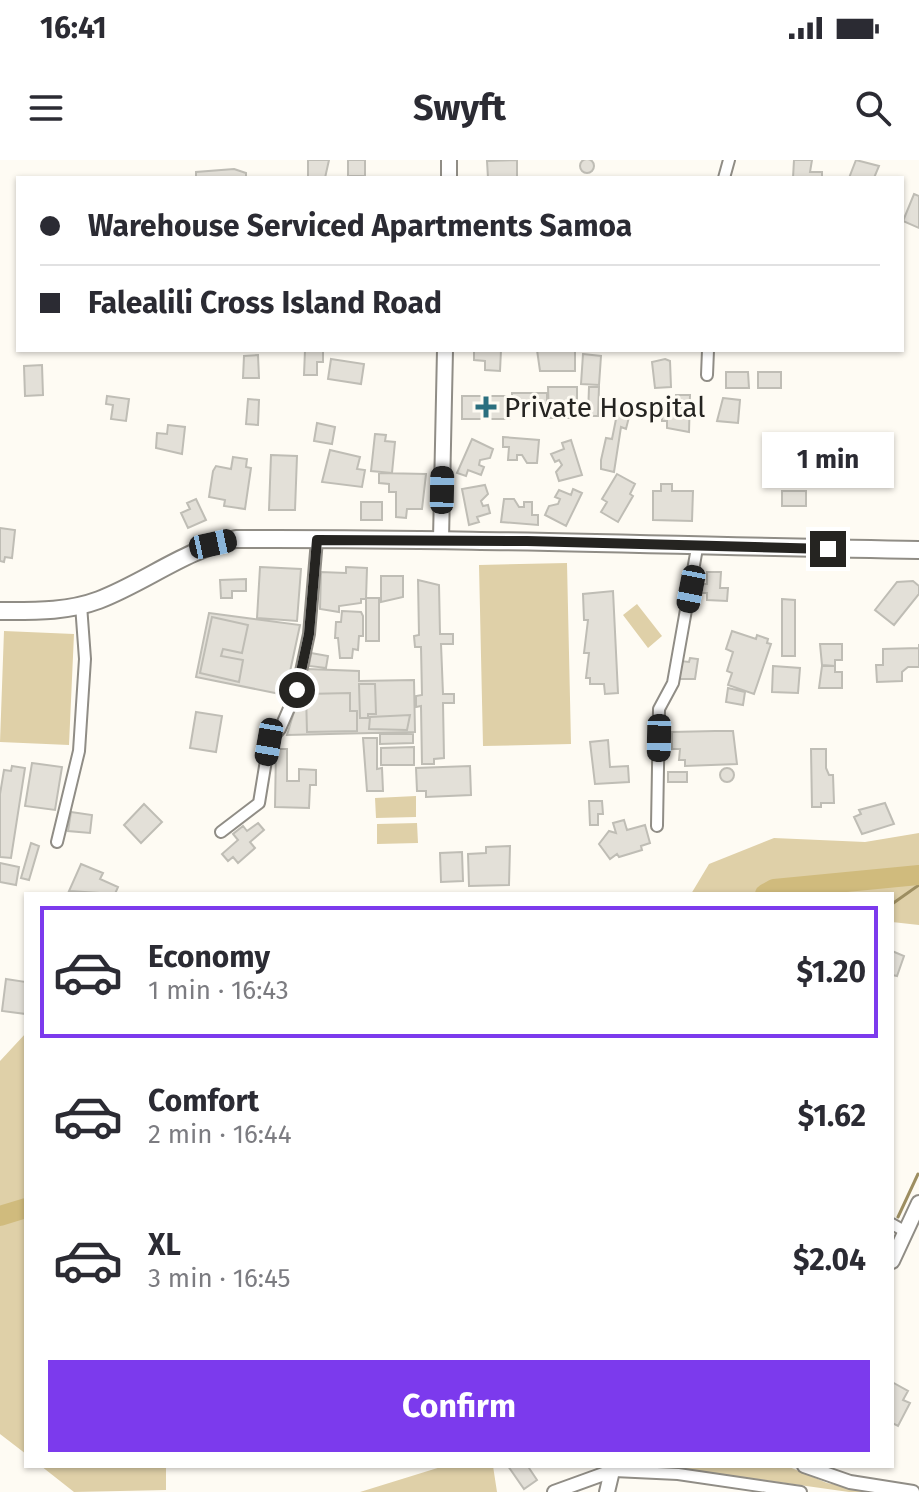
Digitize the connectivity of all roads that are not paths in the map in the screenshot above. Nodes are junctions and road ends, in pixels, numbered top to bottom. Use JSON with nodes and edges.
{"nodes":[{"id":1,"x":445,"y":352,"type":"edge"},
{"id":2,"x":708,"y":352,"type":"edge"},
{"id":3,"x":707,"y":375,"type":"dead end"},
{"id":4,"x":441,"y":539,"type":"junction"},
{"id":5,"x":317,"y":540,"type":"junction"},
{"id":6,"x":697,"y":548,"type":"junction"},
{"id":7,"x":919,"y":550,"type":"edge"},
{"id":8,"x":81,"y":605,"type":"junction"},
{"id":9,"x":0,"y":611,"type":"edge"},
{"id":10,"x":657,"y":826,"type":"dead end"},
{"id":11,"x":221,"y":832,"type":"dead end"},
{"id":12,"x":57,"y":842,"type":"dead end"},
{"id":13,"x":919,"y":1203,"type":"edge"},
{"id":14,"x":899,"y":1228,"type":"edge"},
{"id":15,"x":894,"y":1252,"type":"edge"},
{"id":16,"x":616,"y":1468,"type":"edge"},
{"id":17,"x":810,"y":1468,"type":"edge"},
{"id":18,"x":554,"y":1492,"type":"edge"},
{"id":19,"x":607,"y":1492,"type":"edge"},
{"id":20,"x":801,"y":1492,"type":"edge"},
{"id":21,"x":913,"y":1492,"type":"edge"}],
"edges":[{"from":1,"to":4,"type":"main road"},
{"from":2,"to":3,"type":"street"},
{"from":4,"to":5,"type":"main road"},
{"from":4,"to":6,"type":"main road"},
{"from":5,"to":8,"type":"main road"},
{"from":5,"to":11,"type":"street"},
{"from":6,"to":7,"type":"main road"},
{"from":6,"to":10,"type":"street"},
{"from":8,"to":9,"type":"main road"},
{"from":8,"to":12,"type":"street"},
{"from":13,"to":14,"type":"main road"},
{"from":14,"to":15,"type":"main road"},
{"from":16,"to":18,"type":"street"},
{"from":16,"to":19,"type":"main road"},
{"from":16,"to":20,"type":"street"},
{"from":17,"to":21,"type":"street"}]}
